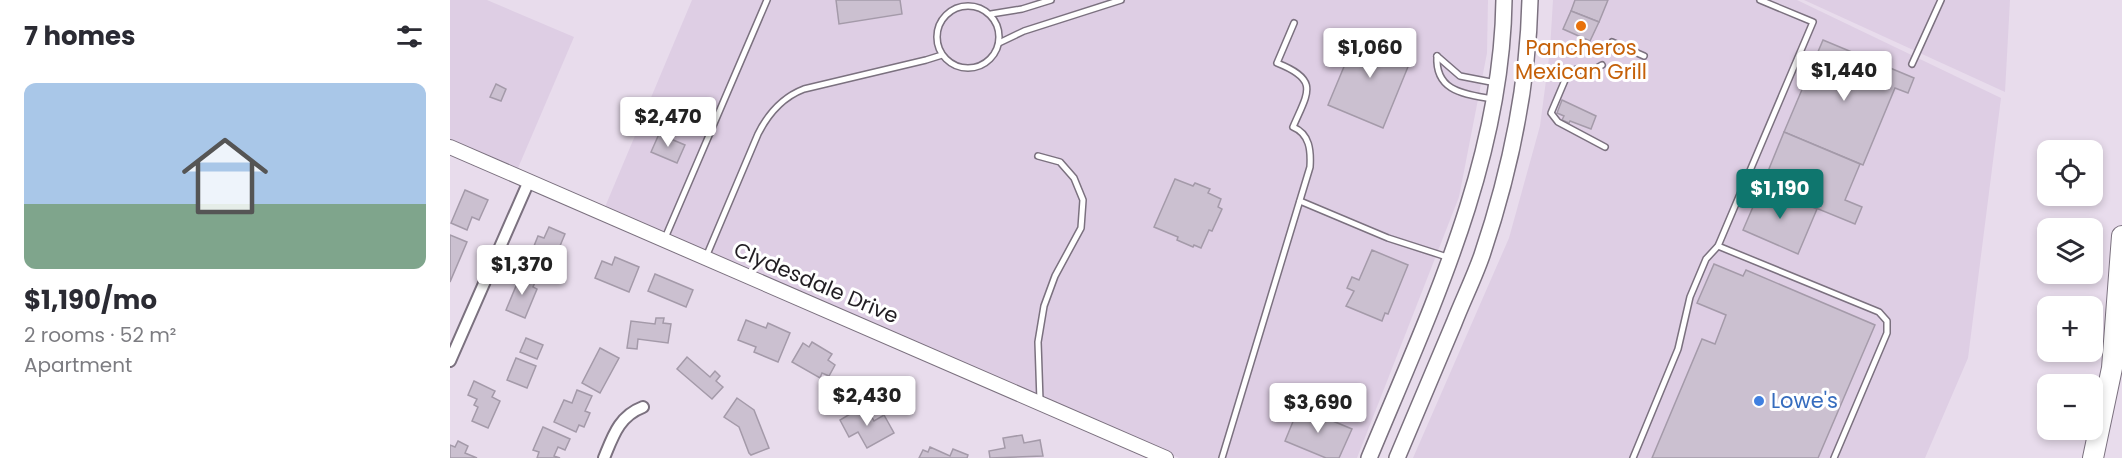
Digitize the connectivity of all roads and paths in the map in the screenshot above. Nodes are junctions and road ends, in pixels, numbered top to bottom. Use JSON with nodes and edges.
{"nodes":[{"id":1,"x":767,"y":0,"type":"edge"},
{"id":2,"x":1051,"y":0,"type":"edge"},
{"id":3,"x":1121,"y":0,"type":"edge"},
{"id":4,"x":1504,"y":0,"type":"edge"},
{"id":5,"x":1530,"y":0,"type":"edge"},
{"id":6,"x":1760,"y":0,"type":"edge"},
{"id":7,"x":1941,"y":0,"type":"edge"},
{"id":8,"x":991,"y":14,"type":"junction"},
{"id":9,"x":1294,"y":23,"type":"dead end"},
{"id":10,"x":1612,"y":42,"type":"dead end"},
{"id":11,"x":999,"y":44,"type":"junction"},
{"id":12,"x":942,"y":55,"type":"junction"},
{"id":13,"x":1644,"y":56,"type":"dead end"},
{"id":14,"x":1912,"y":64,"type":"dead end"},
{"id":15,"x":1602,"y":65,"type":"dead end"},
{"id":16,"x":1498,"y":83,"type":"junction"},
{"id":17,"x":1495,"y":99,"type":"junction"},
{"id":18,"x":450,"y":147,"type":"edge"},
{"id":19,"x":1605,"y":147,"type":"dead end"},
{"id":20,"x":1038,"y":156,"type":"dead end"},
{"id":21,"x":529,"y":181,"type":"junction"},
{"id":22,"x":1300,"y":201,"type":"junction"},
{"id":23,"x":2122,"y":236,"type":"edge"},
{"id":24,"x":664,"y":241,"type":"junction"},
{"id":25,"x":1718,"y":246,"type":"junction"},
{"id":26,"x":705,"y":259,"type":"junction"},
{"id":27,"x":1452,"y":259,"type":"junction"},
{"id":28,"x":450,"y":361,"type":"edge"},
{"id":29,"x":1040,"y":403,"type":"junction"},
{"id":30,"x":643,"y":407,"type":"dead end"},
{"id":31,"x":604,"y":458,"type":"edge"},
{"id":32,"x":1166,"y":458,"type":"edge"},
{"id":33,"x":1222,"y":458,"type":"edge"},
{"id":34,"x":1369,"y":458,"type":"edge"},
{"id":35,"x":1397,"y":458,"type":"edge"},
{"id":36,"x":1633,"y":458,"type":"edge"},
{"id":37,"x":1834,"y":458,"type":"edge"},
{"id":38,"x":2093,"y":458,"type":"edge"}],
"edges":[{"from":1,"to":24,"type":"lane"},
{"from":2,"to":8,"type":"lane"},
{"from":3,"to":11,"type":"lane"},
{"from":4,"to":16,"type":"main road"},
{"from":5,"to":35,"type":"main road"},
{"from":6,"to":25,"type":"lane"},
{"from":7,"to":14,"type":"lane"},
{"from":8,"to":11,"type":"lane"},
{"from":8,"to":12,"type":"lane"},
{"from":9,"to":22,"type":"lane"},
{"from":10,"to":13,"type":"lane"},
{"from":11,"to":12,"type":"lane"},
{"from":12,"to":26,"type":"lane"},
{"from":15,"to":19,"type":"lane"},
{"from":16,"to":17,"type":"main road"},
{"from":16,"to":17,"type":"lane"},
{"from":17,"to":27,"type":"main road"},
{"from":18,"to":21,"type":"street","name":"Clydesdale Drive"},
{"from":20,"to":29,"type":"lane"},
{"from":21,"to":24,"type":"street","name":"Clydesdale Drive"},
{"from":21,"to":28,"type":"street"},
{"from":22,"to":27,"type":"lane"},
{"from":22,"to":33,"type":"lane"},
{"from":23,"to":38,"type":"highway"},
{"from":24,"to":26,"type":"street","name":"Clydesdale Drive"},
{"from":25,"to":36,"type":"lane"},
{"from":25,"to":37,"type":"lane"},
{"from":26,"to":29,"type":"street","name":"Clydesdale Drive"},
{"from":27,"to":34,"type":"main road"},
{"from":29,"to":32,"type":"street","name":"Clydesdale Drive"},
{"from":30,"to":31,"type":"street"}]}
